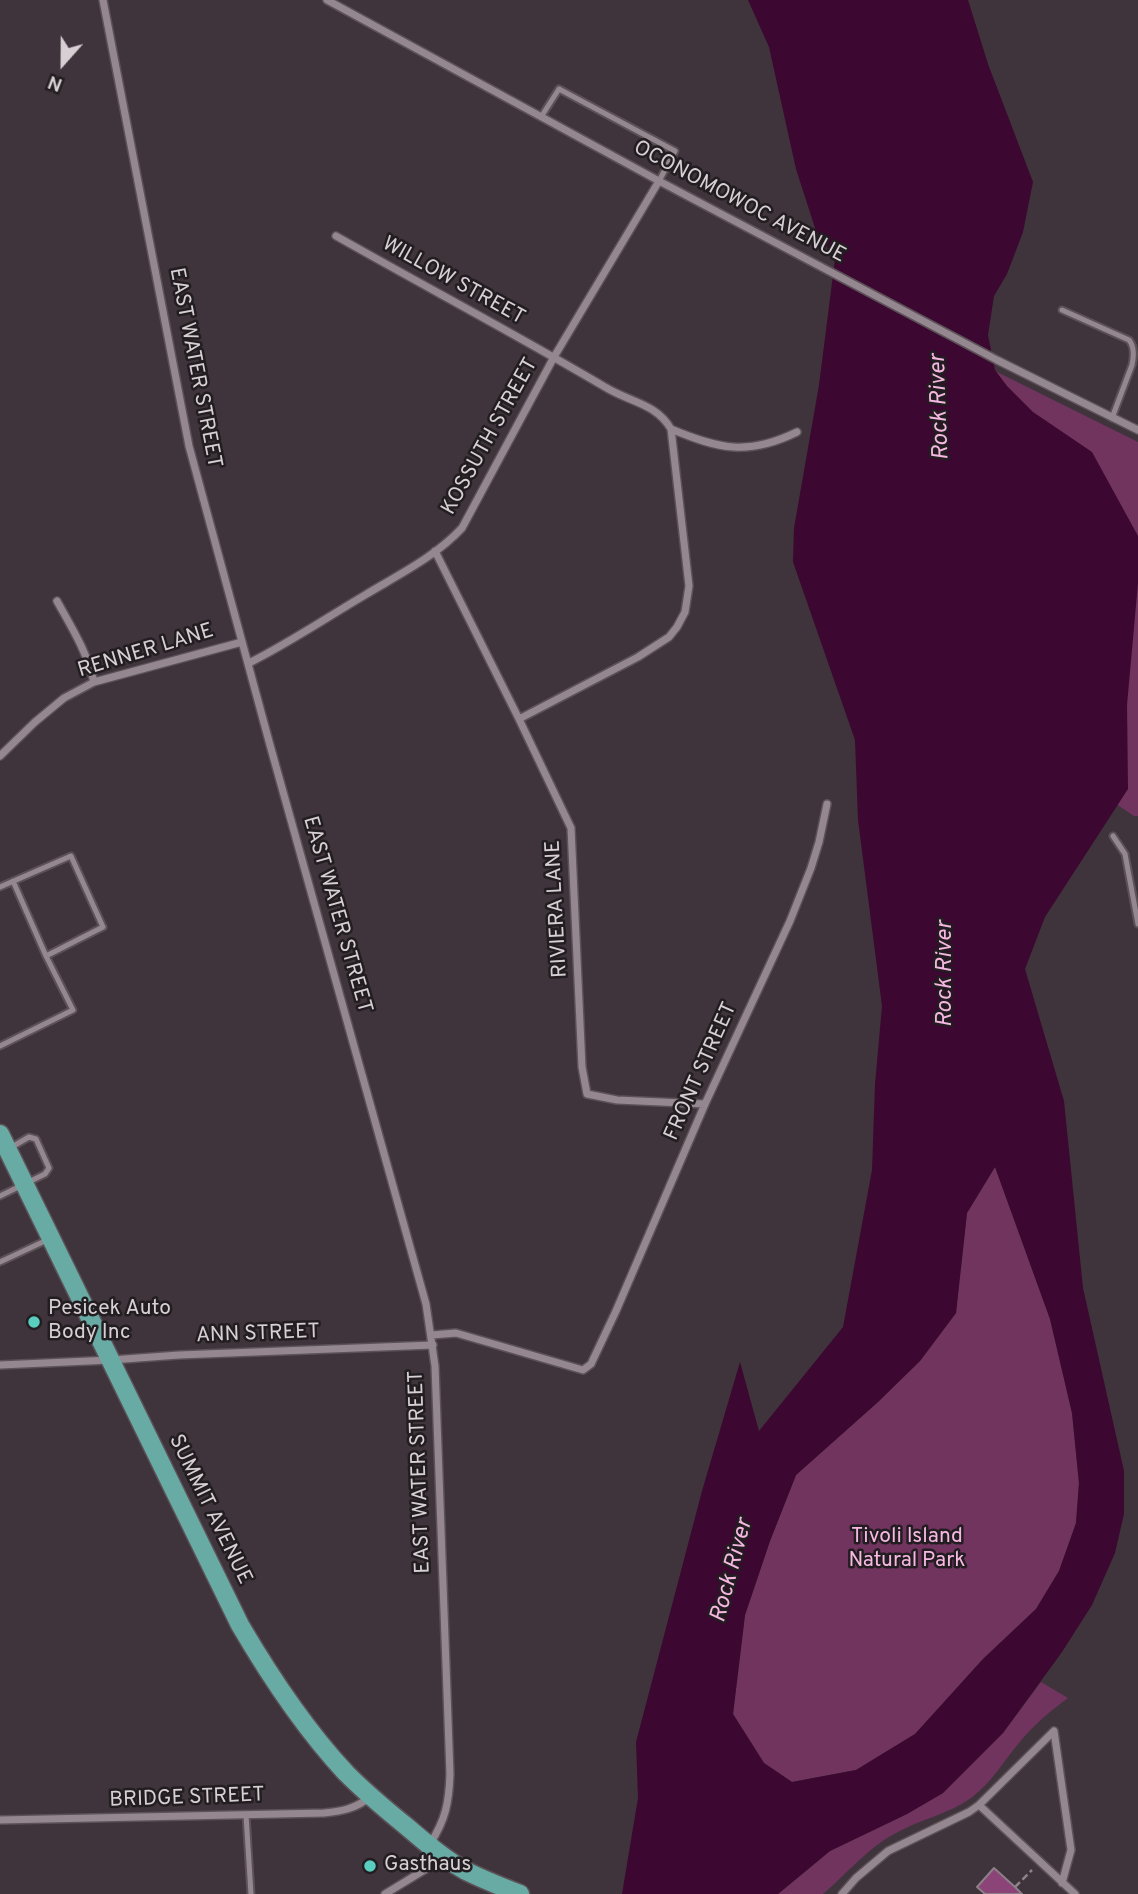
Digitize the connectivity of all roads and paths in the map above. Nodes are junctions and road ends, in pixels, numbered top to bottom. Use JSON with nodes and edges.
{"nodes":[{"id":1,"x":103,"y":0,"type":"edge"},
{"id":2,"x":327,"y":0,"type":"edge"},
{"id":3,"x":541,"y":117,"type":"junction"},
{"id":4,"x":659,"y":181,"type":"junction"},
{"id":5,"x":336,"y":236,"type":"dead end"},
{"id":6,"x":1062,"y":310,"type":"dead end"},
{"id":7,"x":554,"y":357,"type":"junction"},
{"id":8,"x":1112,"y":418,"type":"junction"},
{"id":9,"x":671,"y":429,"type":"junction"},
{"id":10,"x":1138,"y":430,"type":"edge"},
{"id":11,"x":797,"y":432,"type":"dead end"},
{"id":12,"x":435,"y":551,"type":"junction"},
{"id":13,"x":57,"y":601,"type":"dead end"},
{"id":14,"x":242,"y":642,"type":"junction"},
{"id":15,"x":248,"y":663,"type":"junction"},
{"id":16,"x":94,"y":682,"type":"junction"},
{"id":17,"x":519,"y":719,"type":"junction"},
{"id":18,"x":0,"y":756,"type":"edge"},
{"id":19,"x":827,"y":804,"type":"dead end"},
{"id":20,"x":1114,"y":836,"type":"dead end"},
{"id":21,"x":13,"y":881,"type":"junction"},
{"id":22,"x":0,"y":887,"type":"edge"},
{"id":23,"x":1138,"y":924,"type":"edge"},
{"id":24,"x":46,"y":957,"type":"junction"},
{"id":25,"x":0,"y":1046,"type":"edge"},
{"id":26,"x":705,"y":1104,"type":"junction"},
{"id":27,"x":4,"y":1142,"type":"edge"},
{"id":28,"x":24,"y":1185,"type":"junction"},
{"id":29,"x":0,"y":1196,"type":"edge"},
{"id":30,"x":50,"y":1238,"type":"junction"},
{"id":31,"x":0,"y":1262,"type":"edge"},
{"id":32,"x":432,"y":1335,"type":"junction"},
{"id":33,"x":433,"y":1345,"type":"junction"},
{"id":34,"x":111,"y":1360,"type":"junction"},
{"id":35,"x":0,"y":1365,"type":"edge"},
{"id":36,"x":371,"y":1797,"type":"junction"},
{"id":37,"x":979,"y":1805,"type":"junction"},
{"id":38,"x":246,"y":1815,"type":"junction"},
{"id":39,"x":0,"y":1820,"type":"edge"},
{"id":40,"x":429,"y":1845,"type":"junction"},
{"id":41,"x":444,"y":1857,"type":"junction"},
{"id":42,"x":1040,"y":1862,"type":"junction"},
{"id":43,"x":1062,"y":1883,"type":"junction"},
{"id":44,"x":1015,"y":1887,"type":"dead end"},
{"id":45,"x":251,"y":1894,"type":"edge"},
{"id":46,"x":385,"y":1894,"type":"edge"},
{"id":47,"x":520,"y":1894,"type":"edge"},
{"id":48,"x":842,"y":1894,"type":"edge"},
{"id":49,"x":1075,"y":1894,"type":"edge"}],
"edges":[{"from":1,"to":14,"type":"street","name":"EAST WATER STREET"},
{"from":2,"to":3,"type":"street","name":"OCONOMOWOC AVENUE"},
{"from":3,"to":4,"type":"street","name":"OCONOMOWOC AVENUE"},
{"from":3,"to":4,"type":"lane"},
{"from":4,"to":7,"type":"street","name":"KOSSUTH STREET"},
{"from":4,"to":8,"type":"street","name":"OCONOMOWOC AVENUE"},
{"from":5,"to":7,"type":"street","name":"WILLOW STREET"},
{"from":6,"to":8,"type":"lane"},
{"from":7,"to":9,"type":"street","name":"WILLOW STREET"},
{"from":7,"to":12,"type":"street","name":"KOSSUTH STREET"},
{"from":8,"to":10,"type":"street","name":"OCONOMOWOC AVENUE"},
{"from":9,"to":11,"type":"street"},
{"from":9,"to":17,"type":"street"},
{"from":12,"to":15,"type":"street","name":"KOSSUTH STREET"},
{"from":12,"to":17,"type":"street","name":"RIVIERA LANE"},
{"from":13,"to":16,"type":"street"},
{"from":14,"to":15,"type":"street","name":"EAST WATER STREET"},
{"from":14,"to":16,"type":"street","name":"RENNER LANE"},
{"from":15,"to":32,"type":"street","name":"EAST WATER STREET"},
{"from":16,"to":18,"type":"street","name":"RENNER LANE"},
{"from":17,"to":26,"type":"street","name":"RIVIERA LANE"},
{"from":19,"to":26,"type":"street","name":"FRONT STREET"},
{"from":20,"to":23,"type":"lane"},
{"from":21,"to":22,"type":"lane"},
{"from":21,"to":24,"type":"lane"},
{"from":21,"to":24,"type":"lane"},
{"from":24,"to":25,"type":"lane"},
{"from":26,"to":32,"type":"street","name":"FRONT STREET"},
{"from":27,"to":28,"type":"main road","name":"SUMMIT AVENUE"},
{"from":27,"to":28,"type":"lane"},
{"from":28,"to":29,"type":"lane"},
{"from":28,"to":30,"type":"main road","name":"SUMMIT AVENUE"},
{"from":30,"to":31,"type":"lane"},
{"from":30,"to":34,"type":"main road","name":"SUMMIT AVENUE"},
{"from":32,"to":33,"type":"street","name":"EAST WATER STREET"},
{"from":33,"to":34,"type":"street","name":"ANN STREET"},
{"from":33,"to":40,"type":"street","name":"EAST WATER STREET"},
{"from":34,"to":35,"type":"street","name":"ANN STREET"},
{"from":34,"to":36,"type":"main road","name":"SUMMIT AVENUE"},
{"from":36,"to":38,"type":"street","name":"BRIDGE STREET"},
{"from":36,"to":40,"type":"main road","name":"SUMMIT AVENUE"},
{"from":37,"to":42,"type":"street"},
{"from":37,"to":43,"type":"street"},
{"from":37,"to":48,"type":"street"},
{"from":38,"to":39,"type":"street","name":"BRIDGE STREET"},
{"from":38,"to":45,"type":"lane"},
{"from":40,"to":41,"type":"main road","name":"SUMMIT AVENUE"},
{"from":41,"to":46,"type":"street"},
{"from":41,"to":47,"type":"main road","name":"SUMMIT AVENUE"},
{"from":42,"to":43,"type":"street"},
{"from":42,"to":44,"type":"path"},
{"from":43,"to":49,"type":"street"}]}
